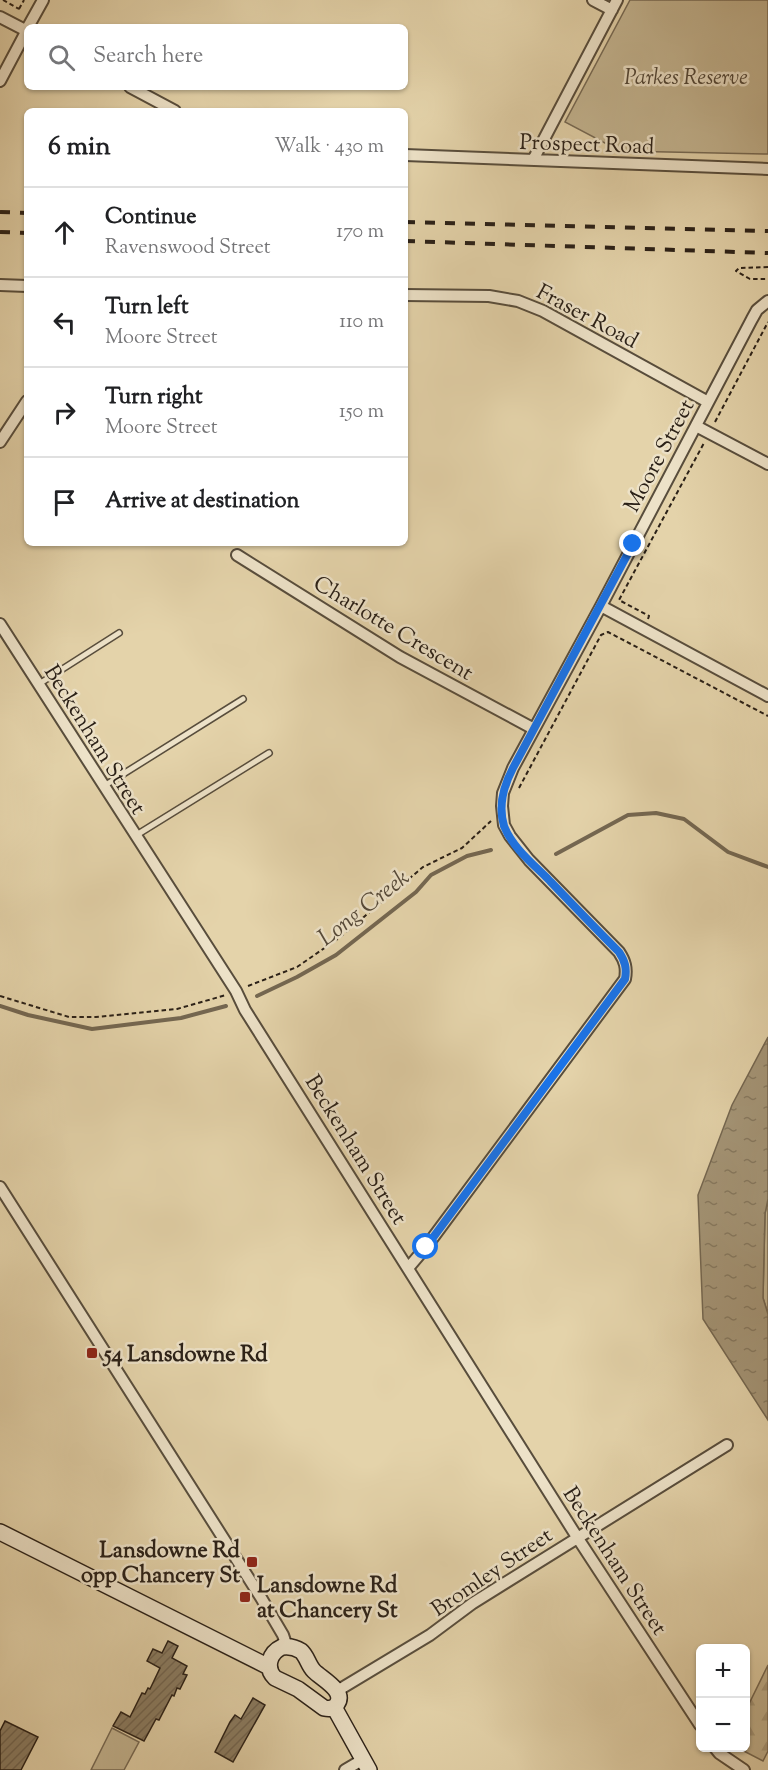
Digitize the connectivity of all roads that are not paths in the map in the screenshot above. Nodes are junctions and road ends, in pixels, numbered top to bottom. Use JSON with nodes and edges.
{"nodes":[{"id":1,"x":43,"y":0,"type":"edge"},
{"id":2,"x":593,"y":0,"type":"edge"},
{"id":3,"x":614,"y":5,"type":"edge"},
{"id":4,"x":0,"y":17,"type":"edge"},
{"id":5,"x":30,"y":24,"type":"edge"},
{"id":6,"x":24,"y":29,"type":"edge"},
{"id":7,"x":24,"y":36,"type":"edge"},
{"id":8,"x":0,"y":81,"type":"edge"},
{"id":9,"x":136,"y":90,"type":"edge"},
{"id":10,"x":169,"y":108,"type":"edge"},
{"id":11,"x":408,"y":155,"type":"edge"},
{"id":12,"x":533,"y":160,"type":"junction"},
{"id":13,"x":768,"y":169,"type":"edge"},
{"id":14,"x":0,"y":285,"type":"edge"},
{"id":15,"x":24,"y":286,"type":"edge"},
{"id":16,"x":408,"y":295,"type":"edge"},
{"id":17,"x":768,"y":301,"type":"edge"},
{"id":18,"x":708,"y":402,"type":"junction"},
{"id":19,"x":24,"y":406,"type":"edge"},
{"id":20,"x":696,"y":426,"type":"junction"},
{"id":21,"x":0,"y":442,"type":"edge"},
{"id":22,"x":768,"y":464,"type":"edge"},
{"id":23,"x":237,"y":555,"type":"dead end"},
{"id":24,"x":601,"y":606,"type":"junction"},
{"id":25,"x":0,"y":624,"type":"edge"},
{"id":26,"x":119,"y":633,"type":"dead end"},
{"id":27,"x":39,"y":684,"type":"junction"},
{"id":28,"x":768,"y":696,"type":"edge"},
{"id":29,"x":243,"y":699,"type":"dead end"},
{"id":30,"x":534,"y":729,"type":"junction"},
{"id":31,"x":269,"y":753,"type":"dead end"},
{"id":32,"x":104,"y":786,"type":"junction"},
{"id":33,"x":135,"y":836,"type":"junction"},
{"id":34,"x":0,"y":1187,"type":"edge"},
{"id":35,"x":409,"y":1267,"type":"junction"},
{"id":36,"x":727,"y":1444,"type":"dead end"},
{"id":37,"x":0,"y":1532,"type":"edge"},
{"id":38,"x":578,"y":1537,"type":"junction"},
{"id":39,"x":287,"y":1647,"type":"junction"},
{"id":40,"x":269,"y":1667,"type":"junction"},
{"id":41,"x":337,"y":1691,"type":"junction"},
{"id":42,"x":334,"y":1707,"type":"junction"},
{"id":43,"x":696,"y":1719,"type":"edge"},
{"id":44,"x":718,"y":1752,"type":"edge"},
{"id":45,"x":366,"y":1765,"type":"edge"},
{"id":46,"x":345,"y":1770,"type":"edge"},
{"id":47,"x":744,"y":1770,"type":"edge"}],
"edges":[{"from":1,"to":5,"type":"street"},
{"from":2,"to":3,"type":"street"},
{"from":3,"to":12,"type":"street"},
{"from":4,"to":6,"type":"street"},
{"from":7,"to":8,"type":"street"},
{"from":9,"to":10,"type":"street"},
{"from":11,"to":12,"type":"street","name":"Prospect Road"},
{"from":12,"to":13,"type":"street","name":"Prospect Road"},
{"from":14,"to":15,"type":"street"},
{"from":16,"to":18,"type":"street","name":"Fraser Road"},
{"from":17,"to":18,"type":"street","name":"Moore Street"},
{"from":18,"to":20,"type":"street","name":"Moore Street"},
{"from":19,"to":21,"type":"street"},
{"from":20,"to":22,"type":"street"},
{"from":20,"to":24,"type":"street","name":"Moore Street"},
{"from":23,"to":30,"type":"street","name":"Charlotte Crescent"},
{"from":24,"to":28,"type":"street"},
{"from":24,"to":30,"type":"street","name":"Moore Street"},
{"from":25,"to":27,"type":"street","name":"Beckenham Street"},
{"from":26,"to":27,"type":"lane"},
{"from":27,"to":32,"type":"street","name":"Beckenham Street"},
{"from":29,"to":32,"type":"lane"},
{"from":30,"to":35,"type":"street","name":"Moore Street"},
{"from":31,"to":33,"type":"lane"},
{"from":32,"to":33,"type":"street","name":"Beckenham Street"},
{"from":33,"to":35,"type":"street","name":"Beckenham Street"},
{"from":34,"to":39,"type":"street"},
{"from":35,"to":38,"type":"street","name":"Beckenham Street"},
{"from":36,"to":38,"type":"street","name":"Bromley Street"},
{"from":37,"to":40,"type":"main road"},
{"from":38,"to":41,"type":"street","name":"Bromley Street"},
{"from":38,"to":43,"type":"street","name":"Beckenham Street"},
{"from":39,"to":40,"type":"main road"},
{"from":39,"to":41,"type":"main road"},
{"from":40,"to":42,"type":"main road"},
{"from":41,"to":42,"type":"main road"},
{"from":42,"to":45,"type":"main road"},
{"from":44,"to":47,"type":"street"},
{"from":45,"to":46,"type":"street"}]}
